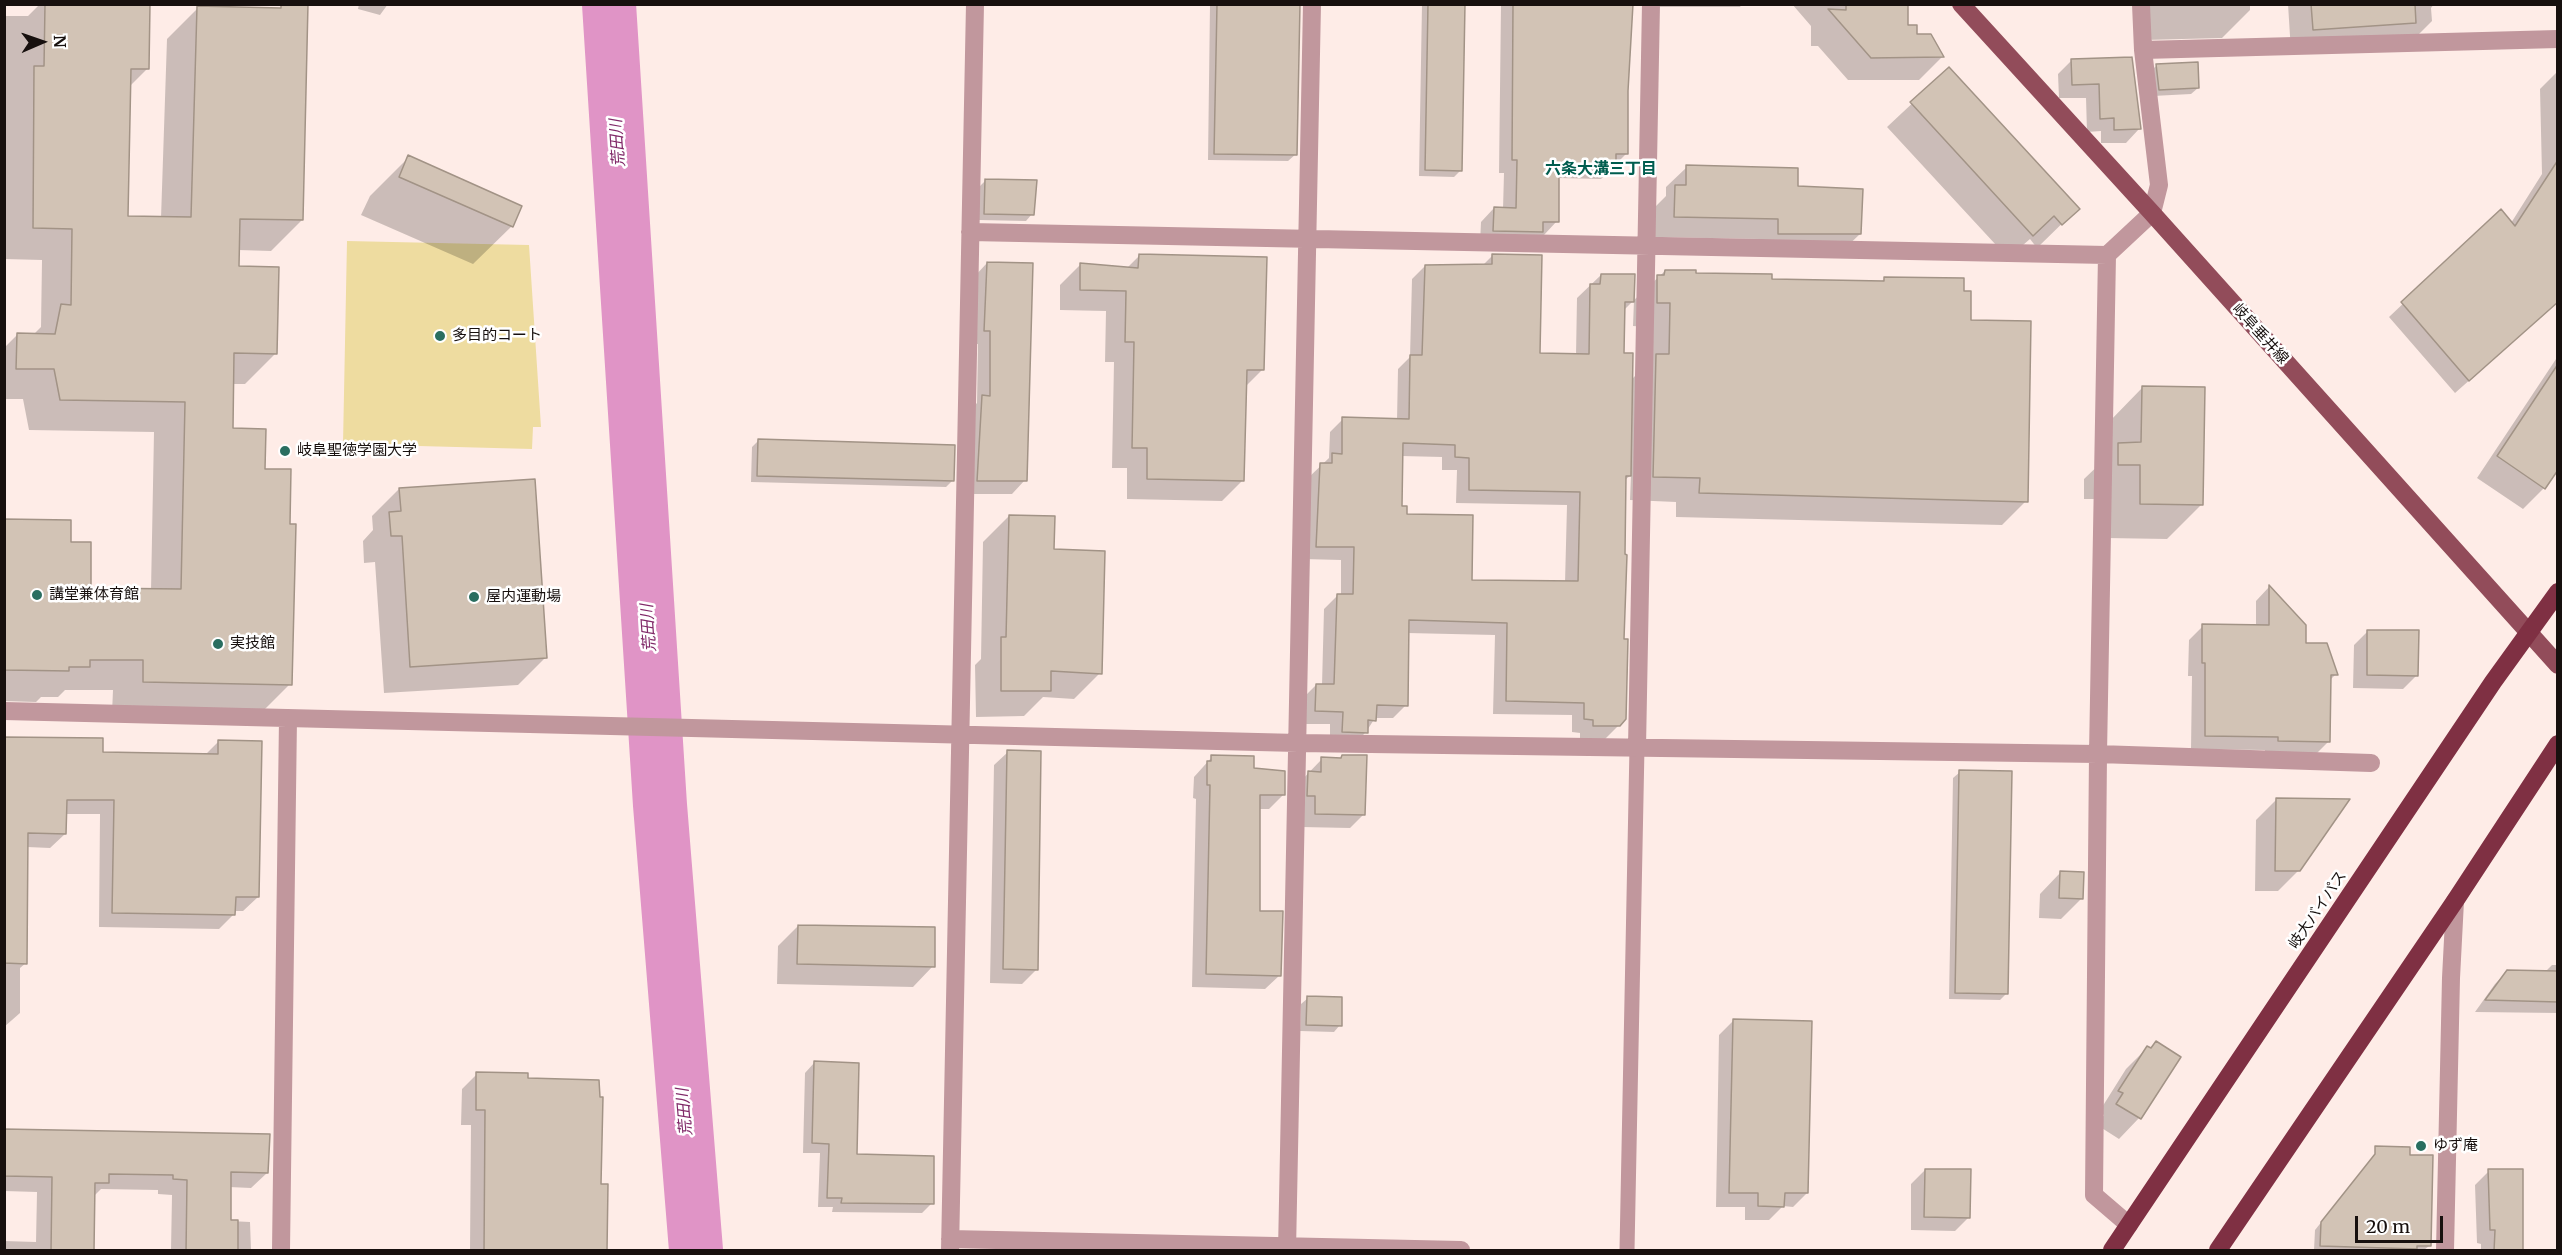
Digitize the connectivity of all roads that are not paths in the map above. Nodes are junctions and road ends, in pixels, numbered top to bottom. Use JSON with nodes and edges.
{"nodes":[{"id":1,"x":975,"y":4,"type":"edge"},
{"id":2,"x":1312,"y":4,"type":"edge"},
{"id":3,"x":1651,"y":4,"type":"edge"},
{"id":4,"x":1961,"y":4,"type":"edge"},
{"id":5,"x":2141,"y":4,"type":"edge"},
{"id":6,"x":2558,"y":39,"type":"edge"},
{"id":7,"x":2143,"y":50,"type":"junction"},
{"id":8,"x":2152,"y":213,"type":"junction"},
{"id":9,"x":970,"y":232,"type":"junction"},
{"id":10,"x":1308,"y":238,"type":"junction"},
{"id":11,"x":1646,"y":246,"type":"junction"},
{"id":12,"x":2107,"y":255,"type":"junction"},
{"id":13,"x":2558,"y":592,"type":"edge"},
{"id":14,"x":2529,"y":634,"type":"junction"},
{"id":15,"x":2558,"y":665,"type":"edge"},
{"id":16,"x":4,"y":711,"type":"edge"},
{"id":17,"x":288,"y":718,"type":"junction"},
{"id":18,"x":961,"y":734,"type":"junction"},
{"id":19,"x":1298,"y":743,"type":"junction"},
{"id":20,"x":2558,"y":744,"type":"edge"},
{"id":21,"x":1637,"y":747,"type":"junction"},
{"id":22,"x":2098,"y":753,"type":"junction"},
{"id":23,"x":2371,"y":763,"type":"dead end"},
{"id":24,"x":2455,"y":901,"type":"junction"},
{"id":25,"x":2129,"y":1225,"type":"junction"},
{"id":26,"x":950,"y":1245,"type":"edge"},
{"id":27,"x":1287,"y":1249,"type":"edge"},
{"id":28,"x":281,"y":1251,"type":"edge"},
{"id":29,"x":1461,"y":1251,"type":"edge"},
{"id":30,"x":1627,"y":1251,"type":"edge"},
{"id":31,"x":2112,"y":1251,"type":"edge"},
{"id":32,"x":2218,"y":1251,"type":"edge"},
{"id":33,"x":2445,"y":1251,"type":"edge"}],
"edges":[{"from":1,"to":9,"type":"street"},
{"from":2,"to":10,"type":"street"},
{"from":3,"to":11,"type":"street"},
{"from":4,"to":8,"type":"main road","name":"岐阜垂井線"},
{"from":5,"to":7,"type":"street"},
{"from":6,"to":7,"type":"street"},
{"from":7,"to":8,"type":"street"},
{"from":8,"to":12,"type":"street"},
{"from":8,"to":14,"type":"main road","name":"岐阜垂井線"},
{"from":9,"to":10,"type":"street"},
{"from":9,"to":18,"type":"street"},
{"from":10,"to":11,"type":"street"},
{"from":10,"to":19,"type":"street"},
{"from":11,"to":12,"type":"street"},
{"from":11,"to":21,"type":"street"},
{"from":12,"to":22,"type":"street"},
{"from":13,"to":14,"type":"highway","name":"岐大バイパス"},
{"from":14,"to":15,"type":"main road","name":"岐阜垂井線"},
{"from":14,"to":25,"type":"highway","name":"岐大バイパス"},
{"from":16,"to":17,"type":"street"},
{"from":17,"to":18,"type":"street"},
{"from":17,"to":28,"type":"street"},
{"from":18,"to":19,"type":"street"},
{"from":18,"to":26,"type":"street"},
{"from":19,"to":21,"type":"street"},
{"from":19,"to":27,"type":"street"},
{"from":20,"to":24,"type":"highway"},
{"from":21,"to":22,"type":"street"},
{"from":21,"to":30,"type":"lane"},
{"from":22,"to":23,"type":"street"},
{"from":22,"to":25,"type":"street"},
{"from":24,"to":32,"type":"highway"},
{"from":24,"to":33,"type":"street"},
{"from":25,"to":31,"type":"highway","name":"岐大バイパス"},
{"from":26,"to":27,"type":"street"},
{"from":27,"to":29,"type":"street"}]}
